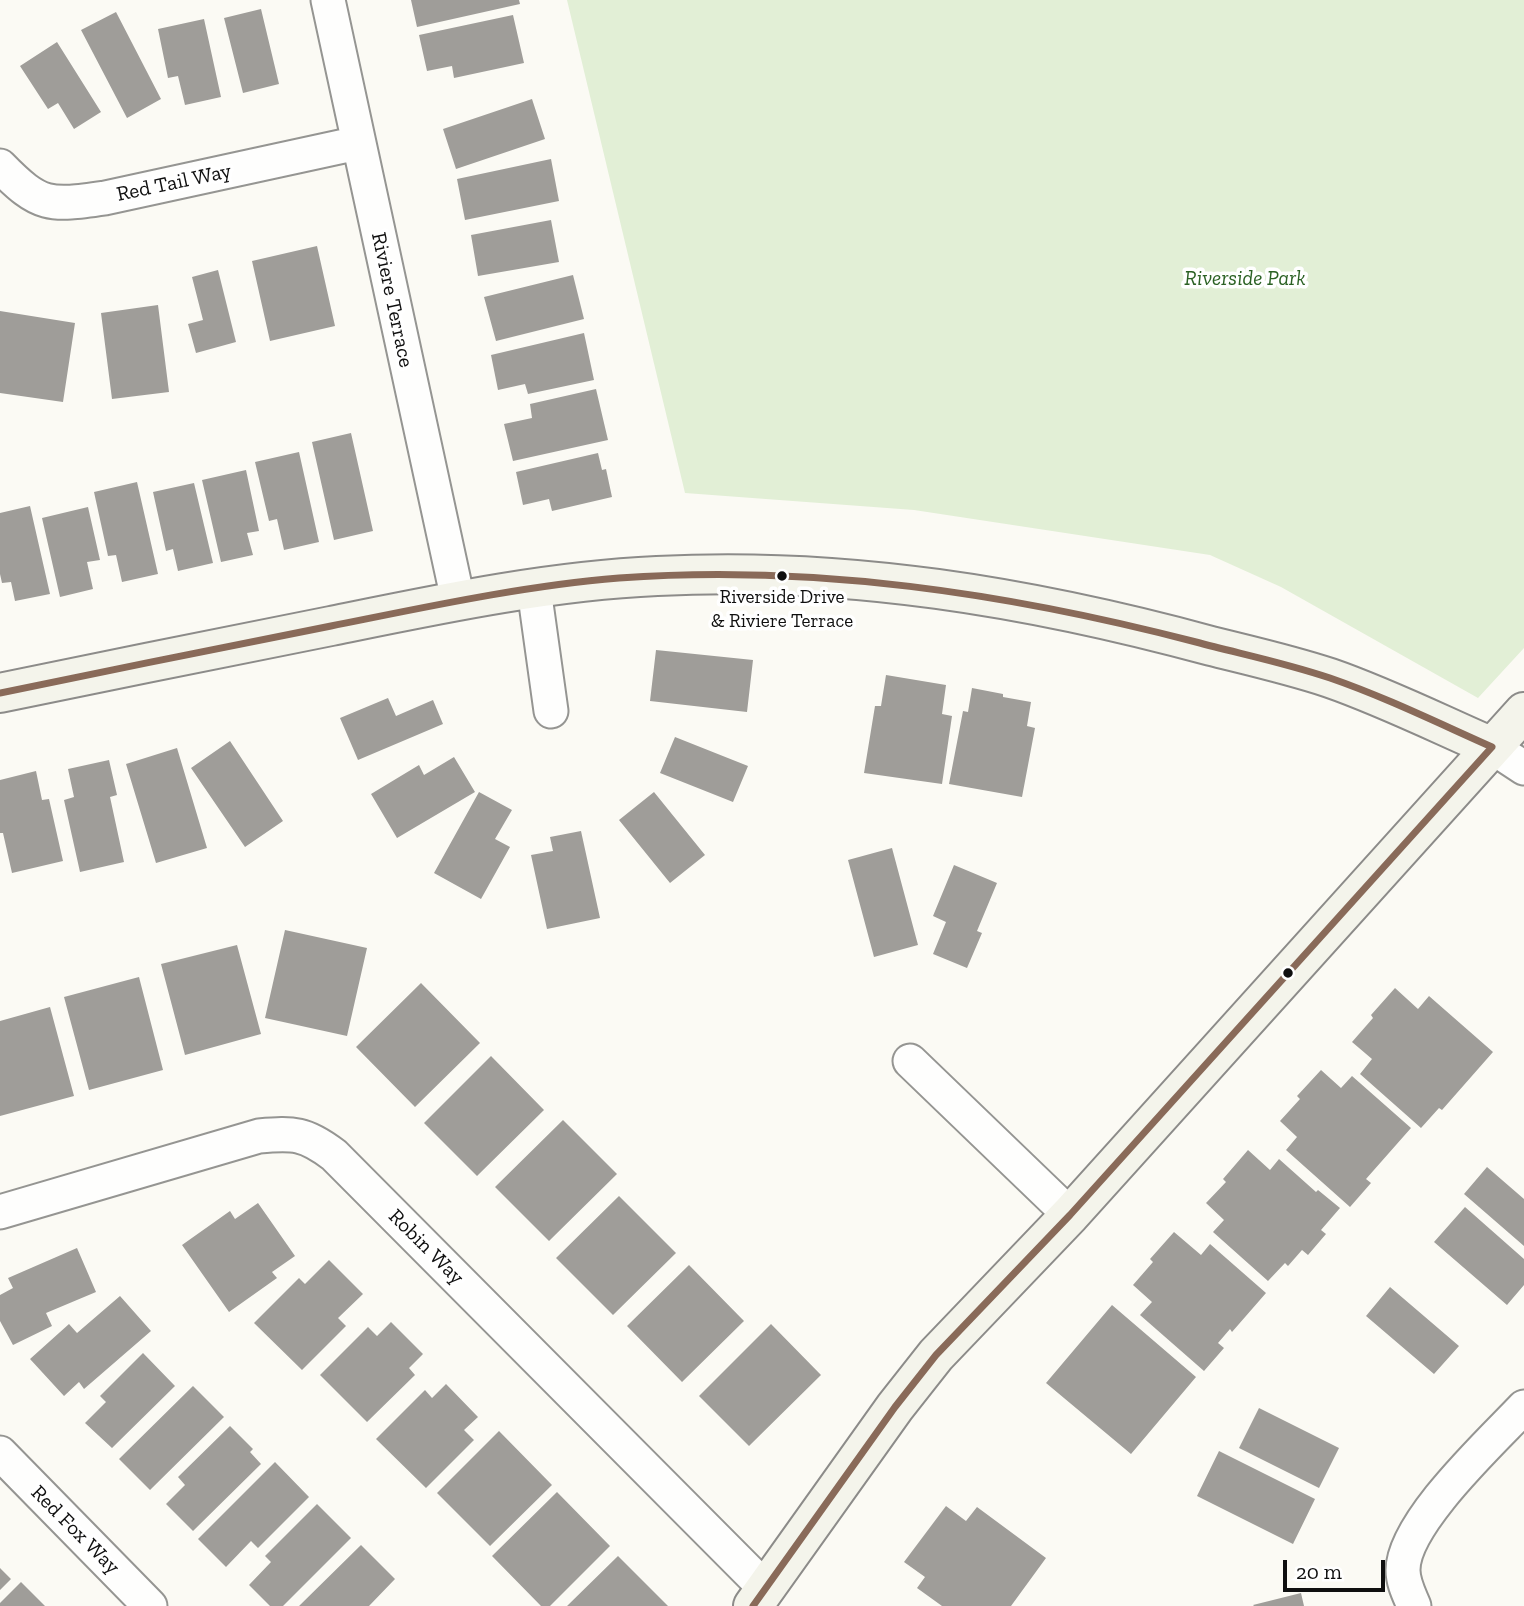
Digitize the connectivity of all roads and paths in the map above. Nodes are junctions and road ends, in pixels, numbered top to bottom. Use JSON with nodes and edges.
{"nodes":[{"id":1,"x":328,"y":0,"type":"edge"},
{"id":2,"x":358,"y":143,"type":"junction"},
{"id":3,"x":0,"y":166,"type":"edge"},
{"id":4,"x":534,"y":589,"type":"junction"},
{"id":5,"x":458,"y":600,"type":"junction"},
{"id":6,"x":0,"y":693,"type":"edge"},
{"id":7,"x":551,"y":711,"type":"dead end"},
{"id":8,"x":1524,"y":712,"type":"edge"},
{"id":9,"x":1492,"y":747,"type":"junction"},
{"id":10,"x":1524,"y":768,"type":"edge"},
{"id":11,"x":910,"y":1061,"type":"dead end"},
{"id":12,"x":0,"y":1212,"type":"edge"},
{"id":13,"x":1070,"y":1215,"type":"junction"},
{"id":14,"x":1524,"y":1407,"type":"edge"},
{"id":15,"x":0,"y":1453,"type":"edge"},
{"id":16,"x":759,"y":1597,"type":"edge"},
{"id":17,"x":150,"y":1606,"type":"edge"},
{"id":18,"x":1414,"y":1606,"type":"edge"}],
"edges":[{"from":1,"to":2,"type":"street","name":"Riviere Terrace"},
{"from":2,"to":3,"type":"street","name":"Red Tail Way"},
{"from":2,"to":5,"type":"street","name":"Riviere Terrace"},
{"from":4,"to":5,"type":"street"},
{"from":4,"to":7,"type":"street"},
{"from":4,"to":9,"type":"street"},
{"from":5,"to":6,"type":"street"},
{"from":8,"to":9,"type":"street"},
{"from":9,"to":10,"type":"street"},
{"from":9,"to":13,"type":"street"},
{"from":11,"to":13,"type":"street"},
{"from":12,"to":16,"type":"street","name":"Robin Way"},
{"from":13,"to":16,"type":"street"},
{"from":14,"to":18,"type":"street"},
{"from":15,"to":17,"type":"street","name":"Red Fox Way"}]}
